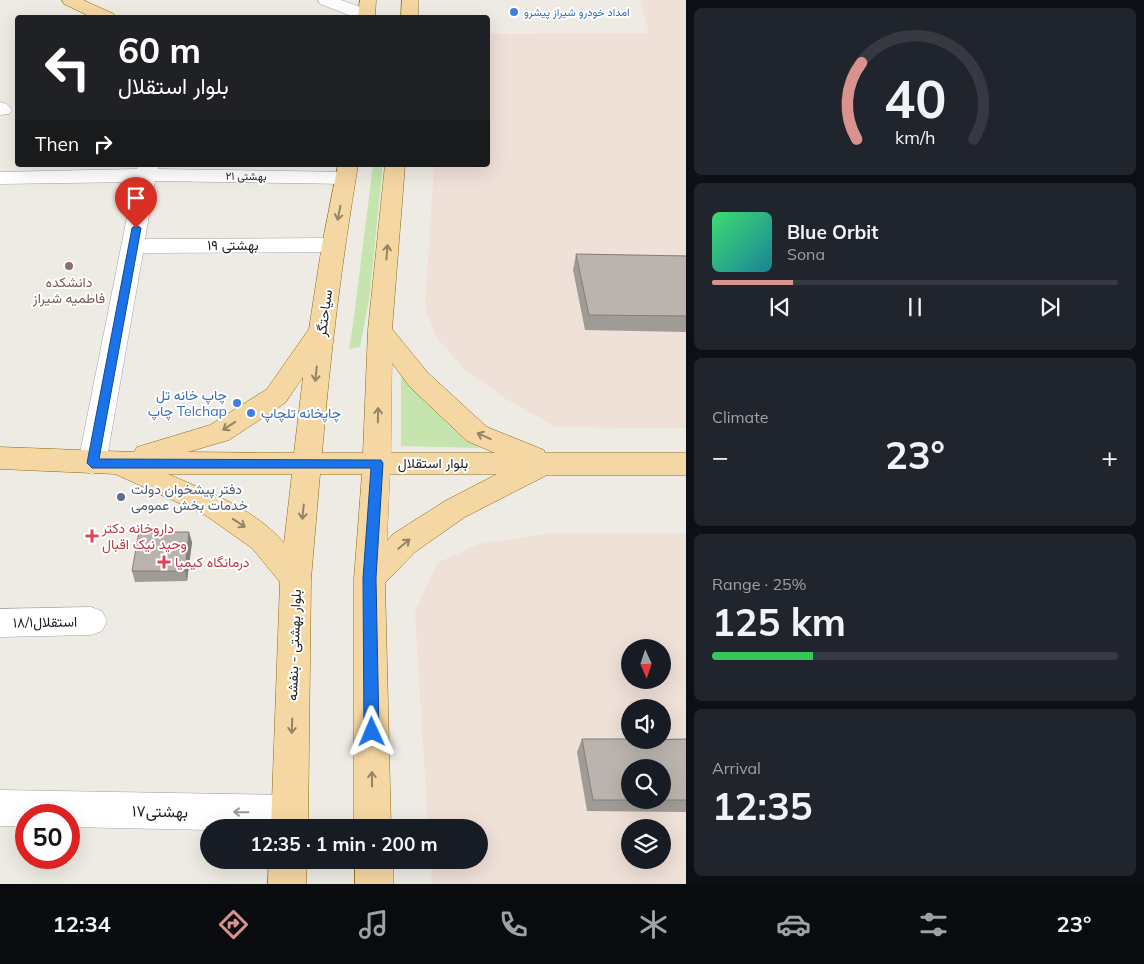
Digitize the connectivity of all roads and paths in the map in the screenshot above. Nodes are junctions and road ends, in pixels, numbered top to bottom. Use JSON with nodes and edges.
{"nodes":[{"id":1,"x":70,"y":0,"type":"edge"},
{"id":2,"x":326,"y":0,"type":"edge"},
{"id":3,"x":410,"y":0,"type":"edge"},
{"id":4,"x":367,"y":11,"type":"edge"},
{"id":5,"x":102,"y":15,"type":"edge"},
{"id":6,"x":409,"y":15,"type":"edge"},
{"id":7,"x":395,"y":167,"type":"edge"},
{"id":8,"x":148,"y":170,"type":"edge"},
{"id":9,"x":347,"y":171,"type":"edge"},
{"id":10,"x":0,"y":178,"type":"edge"},
{"id":11,"x":333,"y":245,"type":"junction"},
{"id":12,"x":133,"y":246,"type":"junction"},
{"id":13,"x":322,"y":330,"type":"junction"},
{"id":14,"x":380,"y":330,"type":"junction"},
{"id":15,"x":0,"y":458,"type":"edge"},
{"id":16,"x":105,"y":463,"type":"junction"},
{"id":17,"x":308,"y":463,"type":"junction"},
{"id":18,"x":377,"y":463,"type":"junction"},
{"id":19,"x":545,"y":463,"type":"junction"},
{"id":20,"x":686,"y":464,"type":"edge"},
{"id":21,"x":369,"y":578,"type":"junction"},
{"id":22,"x":296,"y":579,"type":"junction"},
{"id":23,"x":91,"y":621,"type":"dead end"},
{"id":24,"x":0,"y":623,"type":"edge"},
{"id":25,"x":80,"y":812,"type":"edge"},
{"id":26,"x":264,"y":819,"type":"edge"},
{"id":27,"x":289,"y":819,"type":"edge"},
{"id":28,"x":373,"y":819,"type":"edge"},
{"id":29,"x":288,"y":869,"type":"edge"},
{"id":30,"x":374,"y":869,"type":"edge"},
{"id":31,"x":287,"y":884,"type":"edge"},
{"id":32,"x":374,"y":884,"type":"edge"}],
"edges":[{"from":1,"to":5,"type":"main road"},
{"from":2,"to":4,"type":"street"},
{"from":3,"to":6,"type":"main road"},
{"from":14,"to":7,"type":"main road","one_way":true},
{"from":8,"to":9,"type":"street","name":"۲۱ بهشتی"},
{"from":8,"to":10,"type":"street","name":"۲۱ بهشتی"},
{"from":8,"to":12,"type":"street"},
{"from":9,"to":11,"type":"main road","name":"سیاحتگر","one_way":true},
{"from":11,"to":12,"type":"street","name":"۱۹ بهشتی"},
{"from":11,"to":13,"type":"main road","name":"سیاحتگر"},
{"from":12,"to":16,"type":"street"},
{"from":13,"to":16,"type":"main road","one_way":true},
{"from":13,"to":17,"type":"main road","name":"سیاحتگر","one_way":true},
{"from":18,"to":14,"type":"main road","one_way":true},
{"from":19,"to":14,"type":"main road","one_way":true},
{"from":15,"to":16,"type":"main road","name":"بلوار استقلال"},
{"from":16,"to":17,"type":"main road","name":"بلوار استقلال"},
{"from":16,"to":22,"type":"main road","one_way":true},
{"from":17,"to":18,"type":"main road","name":"بلوار استقلال"},
{"from":17,"to":22,"type":"main road","name":"بلوار بهشتی - بنفشه","one_way":true},
{"from":18,"to":19,"type":"main road","name":"بلوار استقلال"},
{"from":18,"to":21,"type":"main road"},
{"from":19,"to":20,"type":"main road","name":"بلوار استقلال"},
{"from":21,"to":19,"type":"main road","one_way":true},
{"from":28,"to":21,"type":"main road","one_way":true},
{"from":22,"to":27,"type":"main road","name":"بلوار بهشتی - بنفشه","one_way":true},
{"from":23,"to":24,"type":"street","name":"استقلال۱۸/۱"},
{"from":26,"to":25,"type":"street","name":"بهشتی۱۷","one_way":true},
{"from":29,"to":31,"type":"main road"},
{"from":30,"to":32,"type":"main road"}]}
